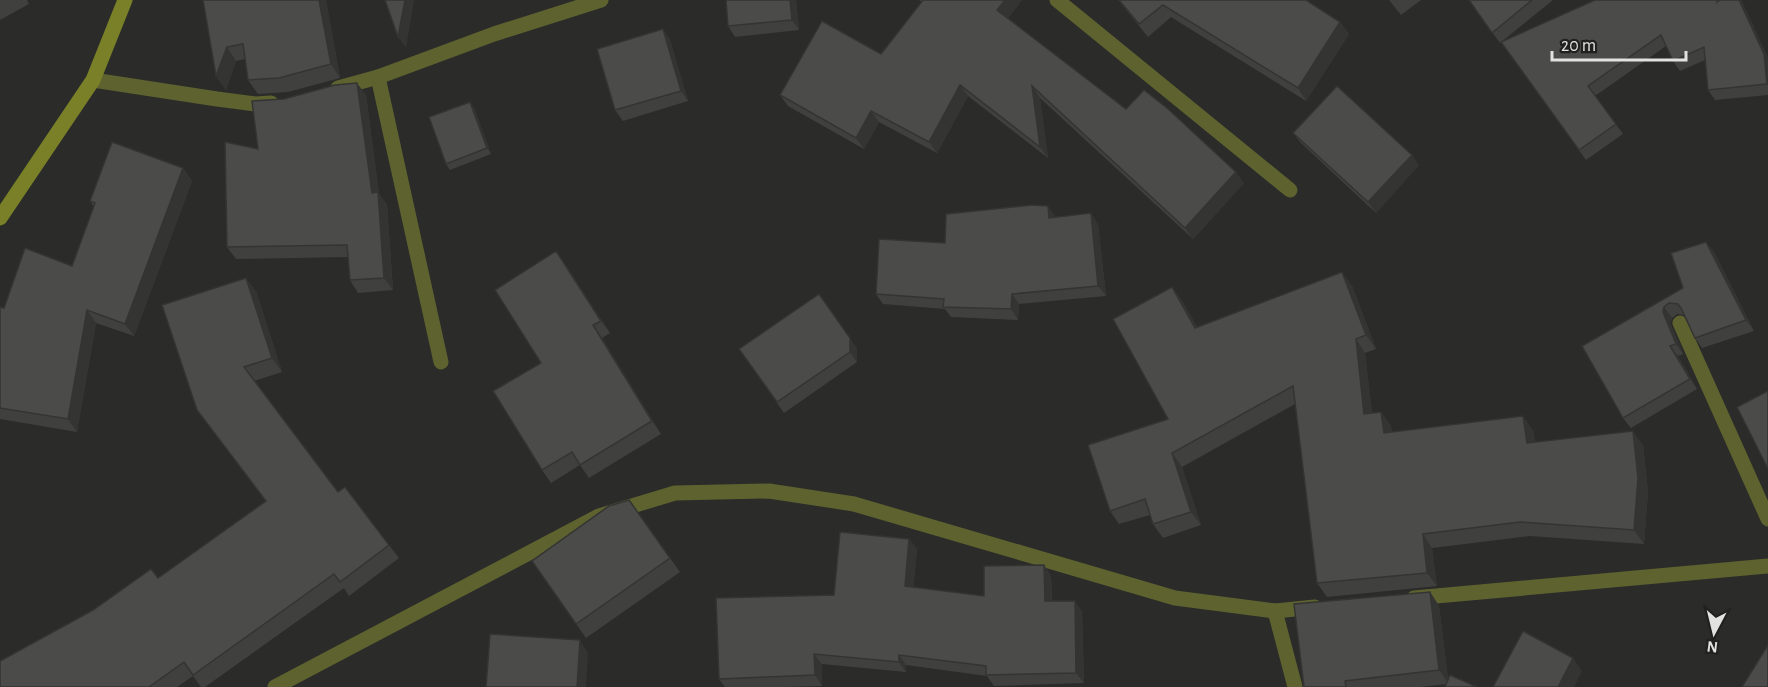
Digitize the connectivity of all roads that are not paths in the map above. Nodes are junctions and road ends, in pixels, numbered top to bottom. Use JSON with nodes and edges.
{"nodes":[{"id":1,"x":125,"y":0,"type":"edge"},
{"id":2,"x":601,"y":0,"type":"edge"},
{"id":3,"x":1057,"y":0,"type":"edge"},
{"id":4,"x":378,"y":77,"type":"junction"},
{"id":5,"x":93,"y":80,"type":"junction"},
{"id":6,"x":323,"y":93,"type":"edge"},
{"id":7,"x":290,"y":102,"type":"edge"},
{"id":8,"x":1290,"y":190,"type":"dead end"},
{"id":9,"x":0,"y":218,"type":"edge"},
{"id":10,"x":1680,"y":323,"type":"edge"},
{"id":11,"x":441,"y":362,"type":"dead end"},
{"id":12,"x":1768,"y":519,"type":"edge"},
{"id":13,"x":1768,"y":566,"type":"edge"},
{"id":14,"x":1404,"y":599,"type":"edge"},
{"id":15,"x":1334,"y":606,"type":"edge"},
{"id":16,"x":1275,"y":611,"type":"junction"},
{"id":17,"x":275,"y":687,"type":"edge"},
{"id":18,"x":1295,"y":687,"type":"edge"}],
"edges":[{"from":1,"to":5,"type":"main road"},
{"from":2,"to":4,"type":"street"},
{"from":3,"to":8,"type":"street"},
{"from":4,"to":6,"type":"street"},
{"from":4,"to":11,"type":"street"},
{"from":5,"to":7,"type":"street"},
{"from":5,"to":9,"type":"main road"},
{"from":10,"to":12,"type":"street"},
{"from":13,"to":14,"type":"street"},
{"from":15,"to":16,"type":"street"},
{"from":16,"to":17,"type":"street"},
{"from":16,"to":18,"type":"street"}]}
